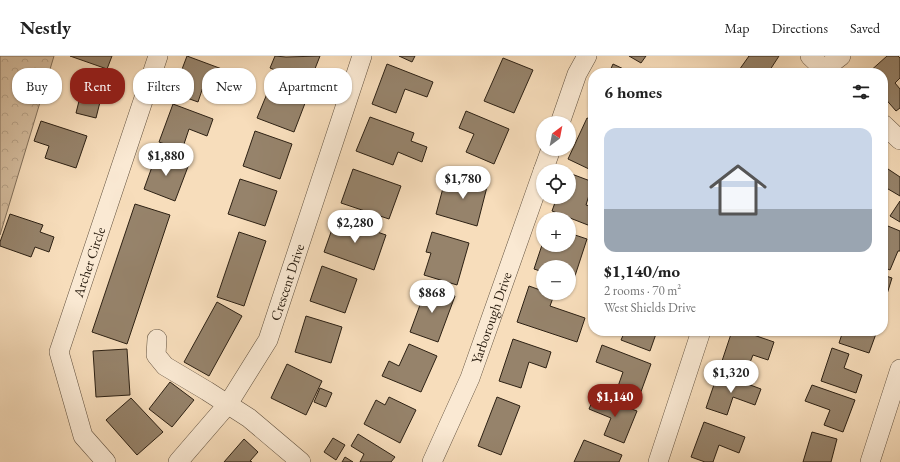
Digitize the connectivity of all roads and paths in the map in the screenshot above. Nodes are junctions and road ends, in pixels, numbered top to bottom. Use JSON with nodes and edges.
{"nodes":[{"id":1,"x":158,"y":56,"type":"edge"},
{"id":2,"x":362,"y":56,"type":"edge"},
{"id":3,"x":587,"y":56,"type":"edge"},
{"id":4,"x":810,"y":56,"type":"edge"},
{"id":5,"x":840,"y":56,"type":"edge"},
{"id":6,"x":820,"y":68,"type":"edge"},
{"id":7,"x":828,"y":68,"type":"edge"},
{"id":8,"x":562,"y":116,"type":"edge"},
{"id":9,"x":888,"y":129,"type":"edge"},
{"id":10,"x":900,"y":140,"type":"edge"},
{"id":11,"x":536,"y":191,"type":"edge"},
{"id":12,"x":699,"y":336,"type":"edge"},
{"id":13,"x":158,"y":339,"type":"dead end"},
{"id":14,"x":900,"y":369,"type":"edge"},
{"id":15,"x":228,"y":404,"type":"junction"},
{"id":16,"x":106,"y":462,"type":"edge"},
{"id":17,"x":178,"y":462,"type":"edge"},
{"id":18,"x":300,"y":462,"type":"edge"},
{"id":19,"x":432,"y":462,"type":"edge"},
{"id":20,"x":658,"y":462,"type":"edge"},
{"id":21,"x":870,"y":462,"type":"edge"}],
"edges":[{"from":1,"to":16,"type":"street","name":"Archer Circle"},
{"from":2,"to":15,"type":"street","name":"Crescent Drive"},
{"from":3,"to":8,"type":"street"},
{"from":4,"to":6,"type":"street"},
{"from":5,"to":7,"type":"street"},
{"from":9,"to":10,"type":"street"},
{"from":11,"to":19,"type":"street","name":"Yarborough Drive"},
{"from":12,"to":20,"type":"street"},
{"from":13,"to":15,"type":"street"},
{"from":14,"to":21,"type":"street"},
{"from":15,"to":17,"type":"street","name":"Crescent Drive"},
{"from":15,"to":18,"type":"street"}]}
